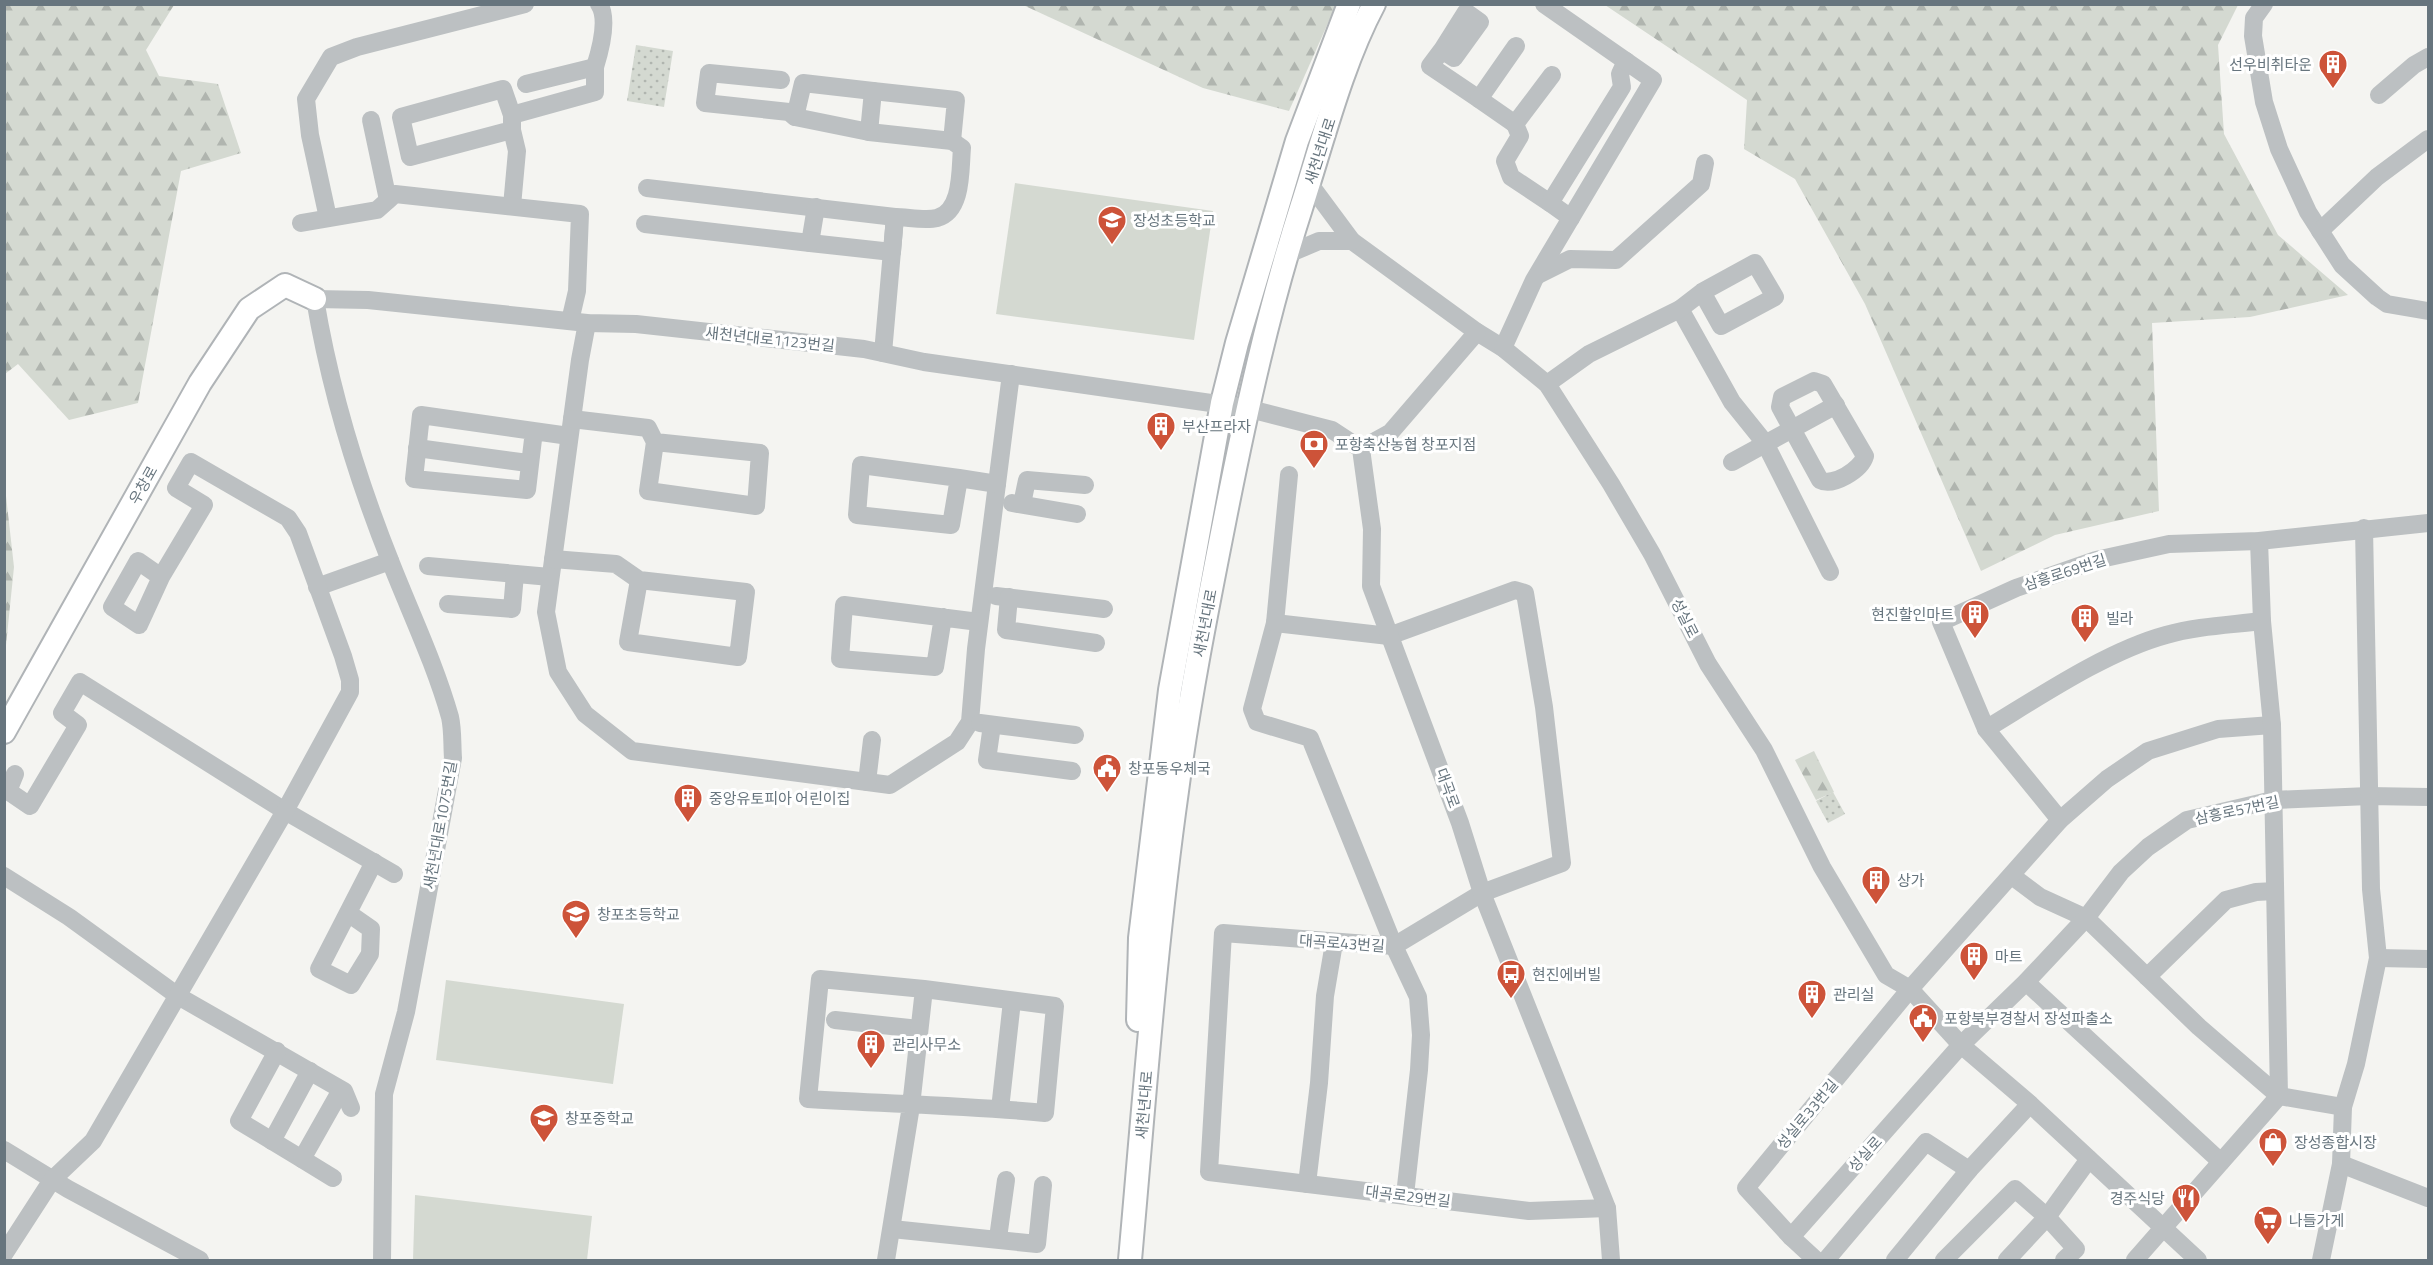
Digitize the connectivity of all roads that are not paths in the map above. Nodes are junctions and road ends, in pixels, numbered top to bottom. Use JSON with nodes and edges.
{"nodes":[{"id":1,"x":525,"y":4,"type":"edge"},
{"id":2,"x":599,"y":4,"type":"edge"},
{"id":3,"x":1349,"y":4,"type":"edge"},
{"id":4,"x":1374,"y":4,"type":"edge"},
{"id":5,"x":1544,"y":4,"type":"edge"},
{"id":6,"x":2264,"y":4,"type":"edge"},
{"id":7,"x":1516,"y":46,"type":"dead end"},
{"id":8,"x":1442,"y":50,"type":"dead end"},
{"id":9,"x":2428,"y":57,"type":"edge"},
{"id":10,"x":1626,"y":62,"type":"junction"},
{"id":11,"x":595,"y":67,"type":"junction"},
{"id":12,"x":1552,"y":75,"type":"dead end"},
{"id":13,"x":781,"y":80,"type":"dead end"},
{"id":14,"x":526,"y":84,"type":"dead end"},
{"id":15,"x":873,"y":91,"type":"junction"},
{"id":16,"x":2379,"y":95,"type":"dead end"},
{"id":17,"x":1479,"y":99,"type":"junction"},
{"id":18,"x":795,"y":117,"type":"junction"},
{"id":19,"x":371,"y":120,"type":"dead end"},
{"id":20,"x":512,"y":122,"type":"junction"},
{"id":21,"x":1515,"y":124,"type":"junction"},
{"id":22,"x":869,"y":132,"type":"junction"},
{"id":23,"x":2428,"y":139,"type":"edge"},
{"id":24,"x":952,"y":141,"type":"junction"},
{"id":25,"x":1705,"y":163,"type":"dead end"},
{"id":26,"x":1309,"y":183,"type":"junction"},
{"id":27,"x":647,"y":188,"type":"dead end"},
{"id":28,"x":388,"y":200,"type":"junction"},
{"id":29,"x":1551,"y":203,"type":"junction"},
{"id":30,"x":512,"y":206,"type":"junction"},
{"id":31,"x":816,"y":207,"type":"junction"},
{"id":32,"x":895,"y":217,"type":"junction"},
{"id":33,"x":327,"y":218,"type":"junction"},
{"id":34,"x":1571,"y":218,"type":"junction"},
{"id":35,"x":301,"y":224,"type":"dead end"},
{"id":36,"x":645,"y":224,"type":"dead end"},
{"id":37,"x":2320,"y":231,"type":"junction"},
{"id":38,"x":1352,"y":242,"type":"junction"},
{"id":39,"x":810,"y":243,"type":"junction"},
{"id":40,"x":892,"y":252,"type":"junction"},
{"id":41,"x":1275,"y":252,"type":"junction"},
{"id":42,"x":1536,"y":276,"type":"junction"},
{"id":43,"x":1702,"y":292,"type":"dead end"},
{"id":44,"x":315,"y":299,"type":"junction"},
{"id":45,"x":1680,"y":309,"type":"junction"},
{"id":46,"x":2428,"y":311,"type":"edge"},
{"id":47,"x":579,"y":322,"type":"junction"},
{"id":48,"x":1477,"y":332,"type":"junction"},
{"id":49,"x":1503,"y":348,"type":"junction"},
{"id":50,"x":884,"y":353,"type":"junction"},
{"id":51,"x":1011,"y":374,"type":"junction"},
{"id":52,"x":1547,"y":384,"type":"junction"},
{"id":53,"x":1222,"y":403,"type":"junction"},
{"id":54,"x":1836,"y":405,"type":"junction"},
{"id":55,"x":1246,"y":408,"type":"junction"},
{"id":56,"x":570,"y":428,"type":"junction"},
{"id":57,"x":1793,"y":429,"type":"junction"},
{"id":58,"x":534,"y":431,"type":"junction"},
{"id":59,"x":655,"y":442,"type":"junction"},
{"id":60,"x":1765,"y":443,"type":"junction"},
{"id":61,"x":417,"y":448,"type":"junction"},
{"id":62,"x":1361,"y":449,"type":"junction"},
{"id":63,"x":1732,"y":462,"type":"dead end"},
{"id":64,"x":528,"y":463,"type":"dead end"},
{"id":65,"x":1289,"y":476,"type":"dead end"},
{"id":66,"x":959,"y":478,"type":"junction"},
{"id":67,"x":1085,"y":485,"type":"dead end"},
{"id":68,"x":996,"y":493,"type":"junction"},
{"id":69,"x":1022,"y":504,"type":"junction"},
{"id":70,"x":1077,"y":514,"type":"dead end"},
{"id":71,"x":2428,"y":523,"type":"edge"},
{"id":72,"x":2364,"y":528,"type":"junction"},
{"id":73,"x":2259,"y":541,"type":"junction"},
{"id":74,"x":553,"y":559,"type":"junction"},
{"id":75,"x":390,"y":561,"type":"junction"},
{"id":76,"x":428,"y":566,"type":"dead end"},
{"id":77,"x":1830,"y":572,"type":"dead end"},
{"id":78,"x":515,"y":574,"type":"junction"},
{"id":79,"x":161,"y":577,"type":"dead end"},
{"id":80,"x":550,"y":577,"type":"junction"},
{"id":81,"x":639,"y":580,"type":"junction"},
{"id":82,"x":318,"y":587,"type":"junction"},
{"id":83,"x":983,"y":594,"type":"junction"},
{"id":84,"x":1009,"y":597,"type":"junction"},
{"id":85,"x":448,"y":604,"type":"dead end"},
{"id":86,"x":1104,"y":609,"type":"dead end"},
{"id":87,"x":943,"y":617,"type":"junction"},
{"id":88,"x":2262,"y":621,"type":"junction"},
{"id":89,"x":979,"y":622,"type":"junction"},
{"id":90,"x":1275,"y":623,"type":"junction"},
{"id":91,"x":1389,"y":636,"type":"junction"},
{"id":92,"x":1096,"y":643,"type":"dead end"},
{"id":93,"x":969,"y":722,"type":"junction"},
{"id":94,"x":992,"y":725,"type":"junction"},
{"id":95,"x":2272,"y":725,"type":"junction"},
{"id":96,"x":1986,"y":729,"type":"junction"},
{"id":97,"x":4,"y":732,"type":"edge"},
{"id":98,"x":1075,"y":735,"type":"dead end"},
{"id":99,"x":872,"y":740,"type":"dead end"},
{"id":100,"x":1072,"y":771,"type":"dead end"},
{"id":101,"x":15,"y":774,"type":"dead end"},
{"id":102,"x":867,"y":782,"type":"junction"},
{"id":103,"x":2369,"y":796,"type":"junction"},
{"id":104,"x":2428,"y":797,"type":"edge"},
{"id":105,"x":2273,"y":800,"type":"junction"},
{"id":106,"x":285,"y":811,"type":"junction"},
{"id":107,"x":2060,"y":820,"type":"junction"},
{"id":108,"x":374,"y":862,"type":"junction"},
{"id":109,"x":394,"y":874,"type":"dead end"},
{"id":110,"x":4,"y":876,"type":"edge"},
{"id":111,"x":2012,"y":876,"type":"junction"},
{"id":112,"x":2275,"y":891,"type":"junction"},
{"id":113,"x":1482,"y":893,"type":"junction"},
{"id":114,"x":348,"y":913,"type":"dead end"},
{"id":115,"x":2086,"y":918,"type":"junction"},
{"id":116,"x":1334,"y":943,"type":"junction"},
{"id":117,"x":1394,"y":946,"type":"junction"},
{"id":118,"x":2378,"y":958,"type":"junction"},
{"id":119,"x":2428,"y":959,"type":"edge"},
{"id":120,"x":2147,"y":978,"type":"junction"},
{"id":121,"x":2026,"y":982,"type":"junction"},
{"id":122,"x":924,"y":988,"type":"junction"},
{"id":123,"x":1910,"y":989,"type":"junction"},
{"id":124,"x":178,"y":996,"type":"junction"},
{"id":125,"x":1012,"y":1001,"type":"junction"},
{"id":126,"x":836,"y":1020,"type":"dead end"},
{"id":127,"x":919,"y":1029,"type":"junction"},
{"id":128,"x":1961,"y":1045,"type":"junction"},
{"id":129,"x":277,"y":1052,"type":"junction"},
{"id":130,"x":310,"y":1071,"type":"junction"},
{"id":131,"x":341,"y":1090,"type":"junction"},
{"id":132,"x":2279,"y":1096,"type":"junction"},
{"id":133,"x":2030,"y":1104,"type":"junction"},
{"id":134,"x":911,"y":1106,"type":"junction"},
{"id":135,"x":2343,"y":1107,"type":"junction"},
{"id":136,"x":351,"y":1108,"type":"dead end"},
{"id":137,"x":1000,"y":1109,"type":"junction"},
{"id":138,"x":272,"y":1141,"type":"junction"},
{"id":139,"x":4,"y":1150,"type":"edge"},
{"id":140,"x":302,"y":1159,"type":"junction"},
{"id":141,"x":2090,"y":1159,"type":"junction"},
{"id":142,"x":2222,"y":1162,"type":"junction"},
{"id":143,"x":2341,"y":1164,"type":"junction"},
{"id":144,"x":1969,"y":1170,"type":"junction"},
{"id":145,"x":1209,"y":1172,"type":"joint"},
{"id":146,"x":333,"y":1178,"type":"dead end"},
{"id":147,"x":52,"y":1180,"type":"junction"},
{"id":148,"x":1006,"y":1180,"type":"dead end"},
{"id":149,"x":1307,"y":1184,"type":"junction"},
{"id":150,"x":1043,"y":1185,"type":"dead end"},
{"id":151,"x":1405,"y":1196,"type":"junction"},
{"id":152,"x":2428,"y":1198,"type":"edge"},
{"id":153,"x":1607,"y":1208,"type":"junction"},
{"id":154,"x":2047,"y":1217,"type":"junction"},
{"id":155,"x":2163,"y":1227,"type":"junction"},
{"id":156,"x":892,"y":1229,"type":"junction"},
{"id":157,"x":998,"y":1238,"type":"junction"},
{"id":158,"x":1791,"y":1238,"type":"junction"},
{"id":159,"x":4,"y":1254,"type":"edge"},
{"id":160,"x":200,"y":1260,"type":"edge"},
{"id":161,"x":382,"y":1260,"type":"edge"},
{"id":162,"x":886,"y":1260,"type":"edge"},
{"id":163,"x":1115,"y":1260,"type":"edge"},
{"id":164,"x":1130,"y":1260,"type":"edge"},
{"id":165,"x":1611,"y":1260,"type":"edge"},
{"id":166,"x":1816,"y":1260,"type":"edge"},
{"id":167,"x":1826,"y":1260,"type":"edge"},
{"id":168,"x":1895,"y":1260,"type":"edge"},
{"id":169,"x":1944,"y":1260,"type":"edge"},
{"id":170,"x":2007,"y":1260,"type":"edge"},
{"id":171,"x":2064,"y":1260,"type":"edge"},
{"id":172,"x":2135,"y":1260,"type":"edge"},
{"id":173,"x":2198,"y":1260,"type":"edge"},
{"id":174,"x":2321,"y":1260,"type":"edge"}],
"edges":[{"from":1,"to":33,"type":"street"},
{"from":2,"to":11,"type":"street"},
{"from":3,"to":41,"type":"main road","name":"새천년대로"},
{"from":4,"to":26,"type":"main road","name":"새천년대로"},
{"from":5,"to":10,"type":"street"},
{"from":6,"to":37,"type":"street"},
{"from":7,"to":17,"type":"street"},
{"from":8,"to":17,"type":"street"},
{"from":9,"to":16,"type":"street"},
{"from":10,"to":29,"type":"street"},
{"from":10,"to":34,"type":"street"},
{"from":11,"to":14,"type":"street"},
{"from":11,"to":20,"type":"street"},
{"from":12,"to":21,"type":"street"},
{"from":13,"to":18,"type":"street"},
{"from":15,"to":18,"type":"street"},
{"from":15,"to":22,"type":"street"},
{"from":15,"to":24,"type":"street"},
{"from":17,"to":21,"type":"street"},
{"from":18,"to":22,"type":"street"},
{"from":19,"to":28,"type":"street"},
{"from":20,"to":20,"type":"street"},
{"from":20,"to":30,"type":"street"},
{"from":21,"to":29,"type":"street"},
{"from":22,"to":24,"type":"street"},
{"from":23,"to":37,"type":"street"},
{"from":24,"to":32,"type":"street"},
{"from":25,"to":42,"type":"street"},
{"from":26,"to":38,"type":"street","name":"성실로"},
{"from":26,"to":41,"type":"main road","name":"새천년대로"},
{"from":27,"to":31,"type":"street"},
{"from":28,"to":30,"type":"street"},
{"from":28,"to":33,"type":"street"},
{"from":29,"to":34,"type":"street"},
{"from":30,"to":47,"type":"street"},
{"from":31,"to":32,"type":"street"},
{"from":31,"to":39,"type":"street"},
{"from":32,"to":40,"type":"street"},
{"from":33,"to":35,"type":"street"},
{"from":34,"to":42,"type":"street"},
{"from":36,"to":39,"type":"street"},
{"from":37,"to":46,"type":"street"},
{"from":38,"to":41,"type":"street"},
{"from":38,"to":48,"type":"street","name":"성실로"},
{"from":39,"to":40,"type":"street"},
{"from":40,"to":50,"type":"street"},
{"from":41,"to":53,"type":"main road","name":"새천년대로"},
{"from":41,"to":55,"type":"main road","name":"새천년대로"},
{"from":42,"to":49,"type":"street"},
{"from":43,"to":45,"type":"street"},
{"from":44,"to":47,"type":"street","name":"새천년대로1123번길"},
{"from":44,"to":75,"type":"street","name":"새천년대로1075번길"},
{"from":44,"to":97,"type":"main road","name":"우창로"},
{"from":45,"to":52,"type":"street"},
{"from":45,"to":60,"type":"street"},
{"from":47,"to":50,"type":"street","name":"새천년대로1123번길"},
{"from":47,"to":56,"type":"street"},
{"from":48,"to":49,"type":"street","name":"성실로"},
{"from":48,"to":62,"type":"street"},
{"from":49,"to":52,"type":"street","name":"성실로"},
{"from":50,"to":51,"type":"street","name":"새천년대로1123번길"},
{"from":51,"to":53,"type":"street","name":"새천년대로1123번길"},
{"from":51,"to":68,"type":"street"},
{"from":52,"to":123,"type":"street","name":"성실로"},
{"from":53,"to":55,"type":"street"},
{"from":53,"to":163,"type":"main road","name":"새천년대로"},
{"from":54,"to":57,"type":"street"},
{"from":54,"to":57,"type":"street"},
{"from":54,"to":57,"type":"street"},
{"from":55,"to":62,"type":"street"},
{"from":55,"to":164,"type":"main road","name":"새천년대로"},
{"from":56,"to":58,"type":"street"},
{"from":56,"to":59,"type":"street"},
{"from":56,"to":74,"type":"street"},
{"from":57,"to":60,"type":"street"},
{"from":58,"to":61,"type":"street"},
{"from":58,"to":61,"type":"street"},
{"from":59,"to":59,"type":"street"},
{"from":60,"to":63,"type":"street"},
{"from":60,"to":77,"type":"street"},
{"from":61,"to":64,"type":"street"},
{"from":62,"to":91,"type":"street","name":"대곡로"},
{"from":65,"to":90,"type":"street"},
{"from":66,"to":66,"type":"street"},
{"from":66,"to":68,"type":"street"},
{"from":67,"to":69,"type":"street"},
{"from":68,"to":69,"type":"street"},
{"from":68,"to":83,"type":"street"},
{"from":69,"to":70,"type":"street"},
{"from":71,"to":72,"type":"street","name":"삼흥로69번길"},
{"from":72,"to":73,"type":"street","name":"삼흥로69번길"},
{"from":72,"to":103,"type":"street"},
{"from":73,"to":88,"type":"street"},
{"from":73,"to":96,"type":"street","name":"삼흥로69번길"},
{"from":74,"to":80,"type":"street"},
{"from":74,"to":81,"type":"street"},
{"from":75,"to":82,"type":"street"},
{"from":75,"to":161,"type":"street","name":"새천년대로1075번길"},
{"from":76,"to":78,"type":"street"},
{"from":78,"to":80,"type":"street"},
{"from":78,"to":85,"type":"street"},
{"from":79,"to":82,"type":"street"},
{"from":80,"to":102,"type":"street"},
{"from":81,"to":81,"type":"street"},
{"from":82,"to":106,"type":"street"},
{"from":83,"to":84,"type":"street"},
{"from":83,"to":89,"type":"street"},
{"from":84,"to":86,"type":"street"},
{"from":84,"to":92,"type":"street"},
{"from":87,"to":87,"type":"street"},
{"from":87,"to":89,"type":"street"},
{"from":88,"to":95,"type":"street"},
{"from":88,"to":96,"type":"street"},
{"from":89,"to":93,"type":"street"},
{"from":90,"to":91,"type":"street"},
{"from":90,"to":117,"type":"street"},
{"from":91,"to":113,"type":"street","name":"대곡로"},
{"from":91,"to":113,"type":"street","name":"대곡로43번길"},
{"from":93,"to":94,"type":"street"},
{"from":93,"to":102,"type":"street"},
{"from":94,"to":98,"type":"street"},
{"from":94,"to":100,"type":"street"},
{"from":95,"to":105,"type":"street"},
{"from":95,"to":107,"type":"street"},
{"from":96,"to":107,"type":"street","name":"삼흥로69번길"},
{"from":99,"to":102,"type":"street"},
{"from":101,"to":106,"type":"street"},
{"from":103,"to":104,"type":"street","name":"삼흥로57번길"},
{"from":103,"to":105,"type":"street","name":"삼흥로57번길"},
{"from":103,"to":118,"type":"street"},
{"from":105,"to":112,"type":"street"},
{"from":105,"to":115,"type":"street","name":"삼흥로57번길"},
{"from":106,"to":108,"type":"street"},
{"from":106,"to":124,"type":"street"},
{"from":107,"to":111,"type":"street"},
{"from":108,"to":109,"type":"street"},
{"from":108,"to":114,"type":"street"},
{"from":110,"to":124,"type":"street"},
{"from":111,"to":115,"type":"street"},
{"from":111,"to":123,"type":"street"},
{"from":112,"to":120,"type":"street"},
{"from":112,"to":132,"type":"street"},
{"from":113,"to":117,"type":"street","name":"대곡로43번길"},
{"from":113,"to":153,"type":"street","name":"대곡로"},
{"from":115,"to":120,"type":"street"},
{"from":115,"to":121,"type":"street","name":"삼흥로57번길"},
{"from":116,"to":117,"type":"street","name":"대곡로43번길"},
{"from":116,"to":145,"type":"street","name":"대곡로43번길"},
{"from":116,"to":149,"type":"street"},
{"from":117,"to":151,"type":"street"},
{"from":118,"to":119,"type":"street"},
{"from":118,"to":135,"type":"street"},
{"from":120,"to":132,"type":"street"},
{"from":121,"to":128,"type":"street","name":"삼흥로57번길"},
{"from":121,"to":142,"type":"street"},
{"from":122,"to":125,"type":"street"},
{"from":122,"to":127,"type":"street"},
{"from":122,"to":134,"type":"street"},
{"from":123,"to":128,"type":"street","name":"성실로"},
{"from":123,"to":158,"type":"street","name":"성실로33번길"},
{"from":124,"to":129,"type":"street"},
{"from":124,"to":147,"type":"street"},
{"from":125,"to":137,"type":"street"},
{"from":125,"to":137,"type":"street"},
{"from":126,"to":127,"type":"street"},
{"from":127,"to":134,"type":"street"},
{"from":128,"to":133,"type":"street","name":"성실로"},
{"from":128,"to":158,"type":"street","name":"성실로"},
{"from":129,"to":130,"type":"street"},
{"from":129,"to":138,"type":"street"},
{"from":130,"to":131,"type":"street"},
{"from":130,"to":138,"type":"street"},
{"from":131,"to":136,"type":"street"},
{"from":131,"to":140,"type":"street"},
{"from":132,"to":135,"type":"street"},
{"from":132,"to":142,"type":"street"},
{"from":133,"to":141,"type":"street","name":"성실로"},
{"from":133,"to":144,"type":"street"},
{"from":134,"to":137,"type":"street"},
{"from":134,"to":156,"type":"street"},
{"from":135,"to":143,"type":"street"},
{"from":138,"to":140,"type":"street"},
{"from":139,"to":147,"type":"street"},
{"from":140,"to":146,"type":"street"},
{"from":141,"to":154,"type":"street"},
{"from":141,"to":155,"type":"street","name":"성실로"},
{"from":142,"to":155,"type":"street"},
{"from":143,"to":152,"type":"street"},
{"from":143,"to":174,"type":"street"},
{"from":144,"to":167,"type":"street"},
{"from":144,"to":168,"type":"street"},
{"from":145,"to":149,"type":"street","name":"대곡로29번길"},
{"from":147,"to":159,"type":"street"},
{"from":147,"to":160,"type":"street"},
{"from":148,"to":157,"type":"street"},
{"from":149,"to":151,"type":"street","name":"대곡로29번길"},
{"from":150,"to":157,"type":"street"},
{"from":151,"to":153,"type":"street","name":"대곡로29번길"},
{"from":153,"to":165,"type":"street","name":"대곡로"},
{"from":154,"to":169,"type":"street"},
{"from":154,"to":170,"type":"street"},
{"from":154,"to":171,"type":"street"},
{"from":155,"to":172,"type":"street"},
{"from":155,"to":173,"type":"street","name":"성실로"},
{"from":156,"to":157,"type":"street"},
{"from":156,"to":162,"type":"street"},
{"from":158,"to":166,"type":"street"}]}
